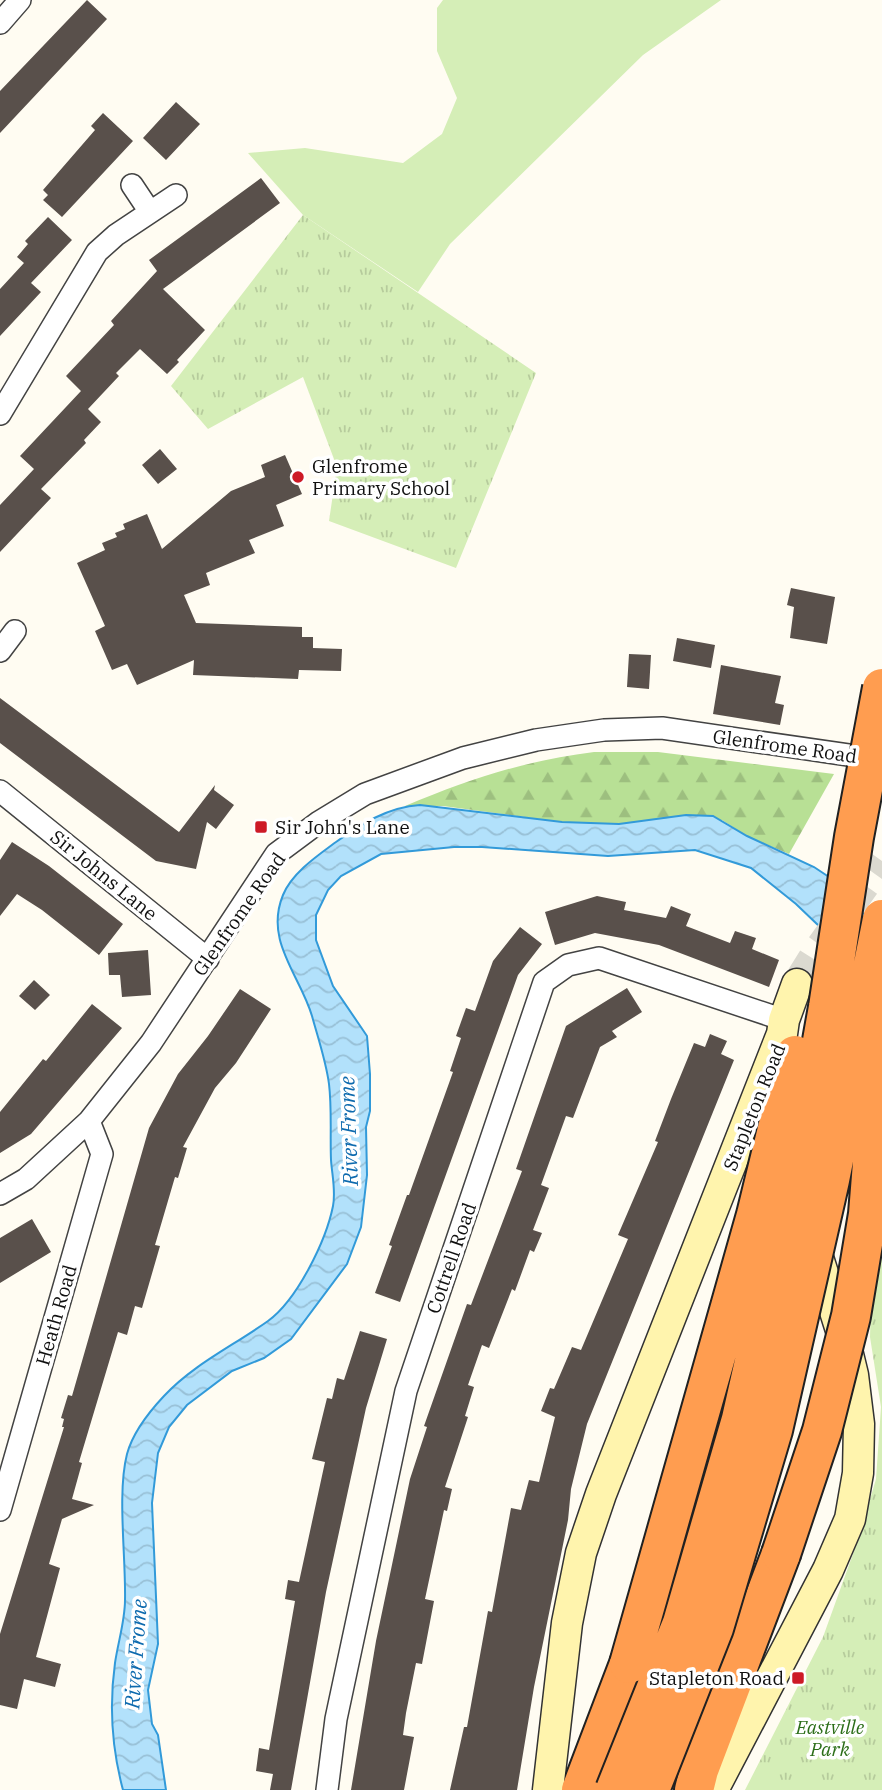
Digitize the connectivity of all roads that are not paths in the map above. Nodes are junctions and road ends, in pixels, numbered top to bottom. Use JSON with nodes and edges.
{"nodes":[{"id":1,"x":20,"y":0,"type":"edge"},
{"id":2,"x":0,"y":23,"type":"edge"},
{"id":3,"x":132,"y":185,"type":"dead end"},
{"id":4,"x":176,"y":195,"type":"dead end"},
{"id":5,"x":150,"y":212,"type":"junction"},
{"id":6,"x":0,"y":414,"type":"edge"},
{"id":7,"x":16,"y":631,"type":"dead end"},
{"id":8,"x":0,"y":651,"type":"edge"},
{"id":9,"x":882,"y":688,"type":"edge"},
{"id":10,"x":882,"y":760,"type":"edge"},
{"id":11,"x":0,"y":792,"type":"edge"},
{"id":12,"x":854,"y":837,"type":"junction"},
{"id":13,"x":882,"y":919,"type":"edge"},
{"id":14,"x":208,"y":959,"type":"junction"},
{"id":15,"x":797,"y":984,"type":"tunnel mouth"},
{"id":16,"x":783,"y":1027,"type":"junction"},
{"id":17,"x":882,"y":1035,"type":"edge"},
{"id":18,"x":89,"y":1121,"type":"junction"},
{"id":19,"x":0,"y":1194,"type":"edge"},
{"id":20,"x":800,"y":1204,"type":"junction"},
{"id":21,"x":704,"y":1230,"type":"junction"},
{"id":22,"x":0,"y":1510,"type":"edge"},
{"id":23,"x":327,"y":1790,"type":"edge"},
{"id":24,"x":548,"y":1790,"type":"edge"},
{"id":25,"x":581,"y":1790,"type":"edge"},
{"id":26,"x":615,"y":1790,"type":"edge"},
{"id":27,"x":650,"y":1790,"type":"edge"},
{"id":28,"x":694,"y":1790,"type":"edge"},
{"id":29,"x":713,"y":1790,"type":"edge"}],
"edges":[{"from":1,"to":2,"type":"street"},
{"from":3,"to":5,"type":"street"},
{"from":4,"to":5,"type":"street"},
{"from":5,"to":6,"type":"street"},
{"from":7,"to":8,"type":"street"},
{"from":9,"to":12,"type":"highway","bridge":true},
{"from":10,"to":14,"type":"street","name":"Glenfrome Road"},
{"from":11,"to":14,"type":"street","name":"Sir Johns Lane"},
{"from":12,"to":25,"type":"highway","bridge":true},
{"from":12,"to":26,"type":"highway","bridge":true},
{"from":13,"to":27,"type":"highway","bridge":true},
{"from":14,"to":18,"type":"street","name":"Glenfrome Road"},
{"from":15,"to":16,"type":"main road","name":"Stapleton Road"},
{"from":16,"to":20,"type":"main road"},
{"from":16,"to":21,"type":"main road","name":"Stapleton Road"},
{"from":16,"to":23,"type":"street","name":"Cottrell Road"},
{"from":17,"to":28,"type":"highway","bridge":true},
{"from":18,"to":19,"type":"street","name":"Glenfrome Road"},
{"from":18,"to":22,"type":"street","name":"Heath Road"},
{"from":20,"to":21,"type":"main road"},
{"from":20,"to":29,"type":"main road"},
{"from":21,"to":24,"type":"main road","name":"Stapleton Road"}]}
